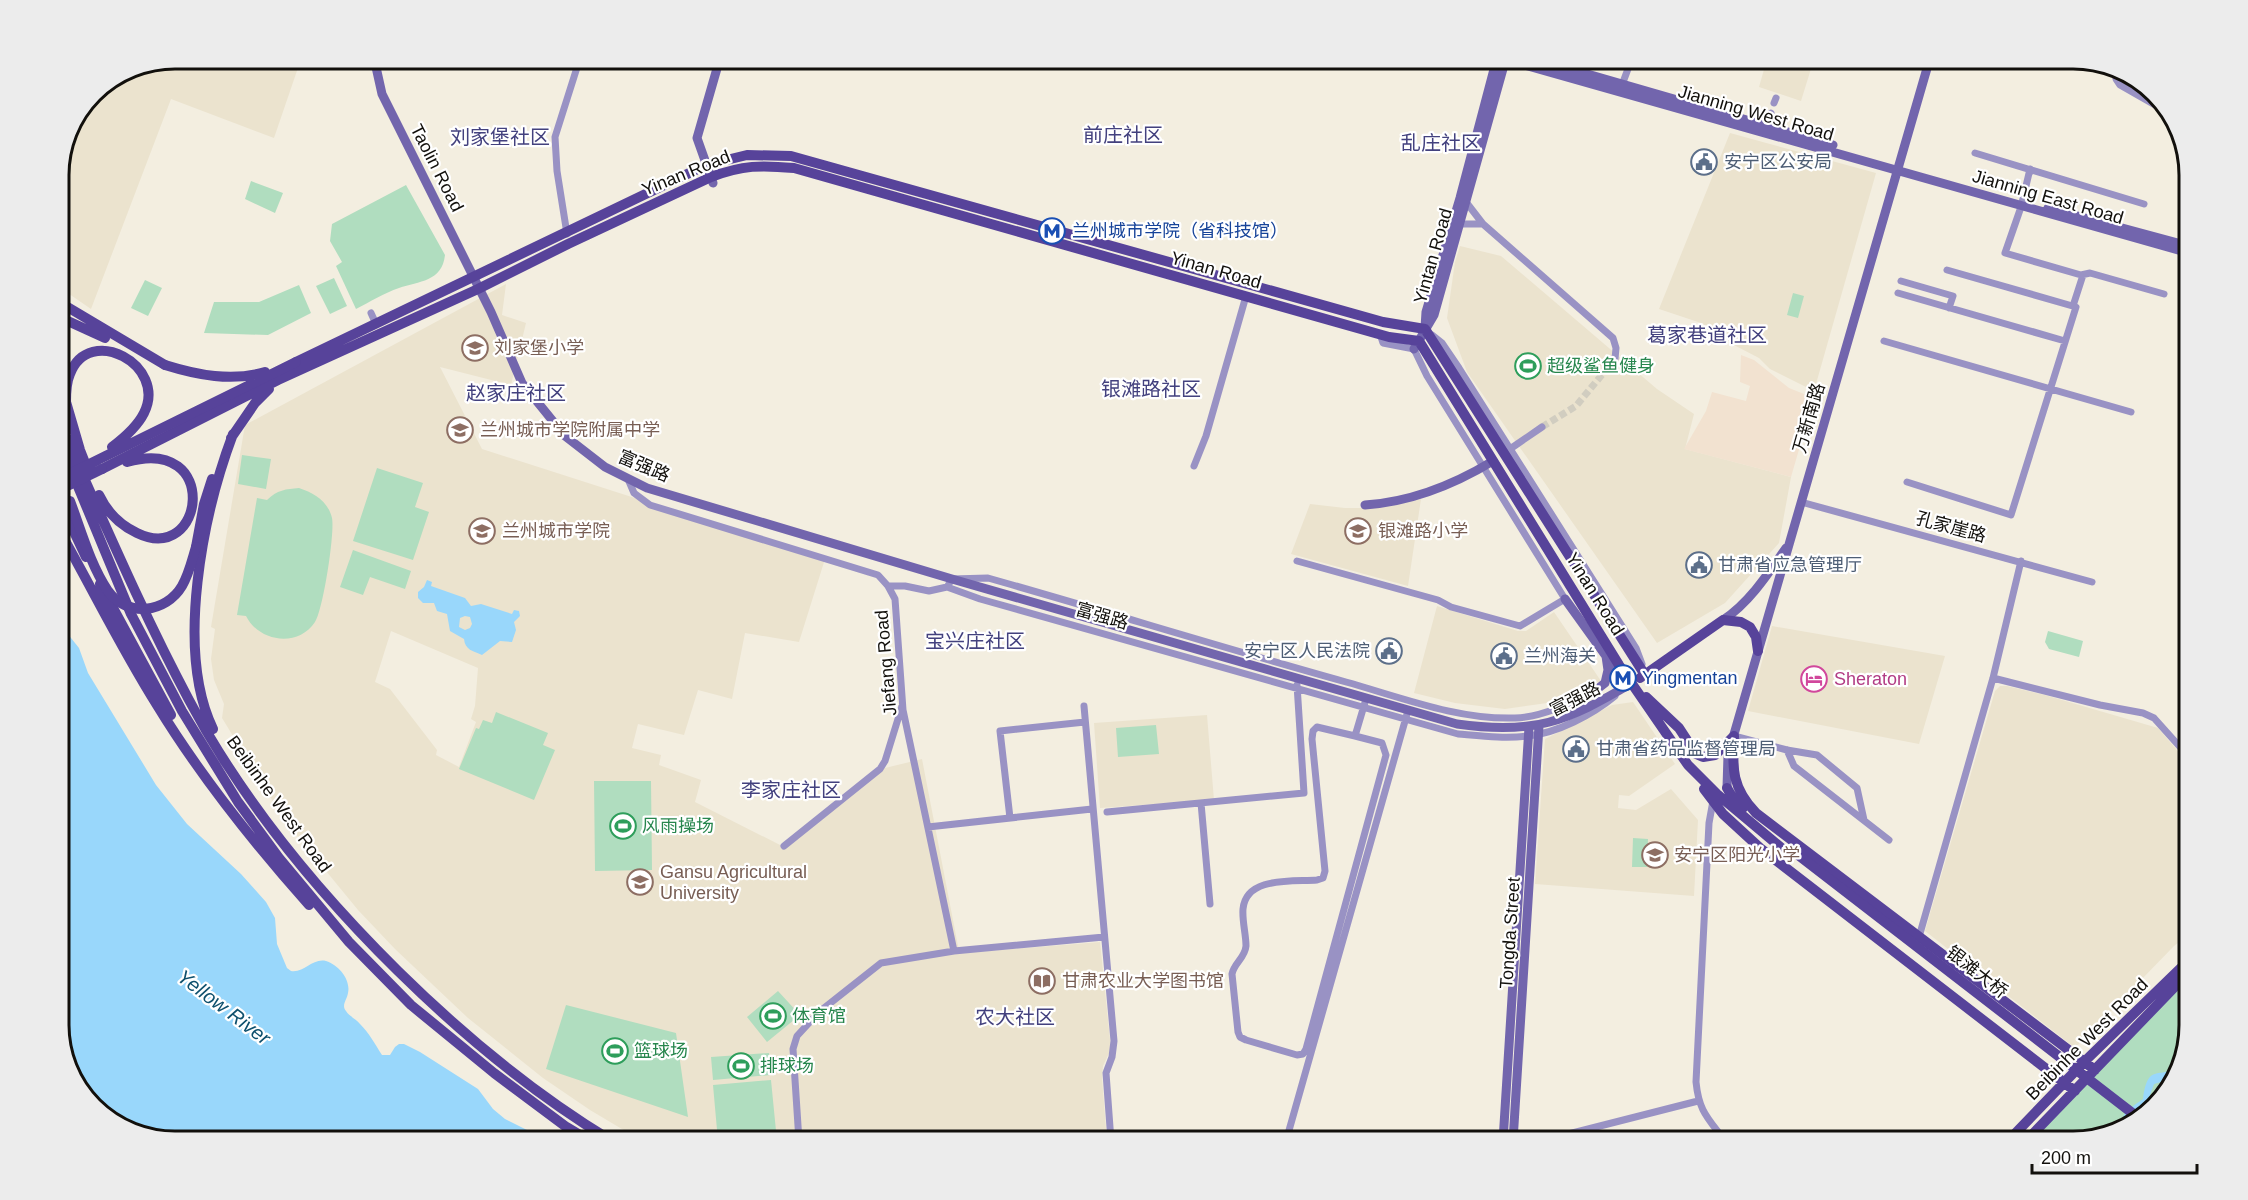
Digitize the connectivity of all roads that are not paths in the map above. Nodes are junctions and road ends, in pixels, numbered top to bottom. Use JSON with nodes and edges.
{"nodes":[{"id":1,"x":376,"y":69,"type":"edge"},
{"id":2,"x":577,"y":69,"type":"edge"},
{"id":3,"x":717,"y":69,"type":"edge"},
{"id":4,"x":1499,"y":69,"type":"edge"},
{"id":5,"x":1499,"y":69,"type":"edge"},
{"id":6,"x":1538,"y":69,"type":"edge"},
{"id":7,"x":1569,"y":69,"type":"edge"},
{"id":8,"x":1628,"y":69,"type":"edge"},
{"id":9,"x":1927,"y":69,"type":"edge"},
{"id":10,"x":2116,"y":78,"type":"edge"},
{"id":11,"x":1622,"y":85,"type":"junction"},
{"id":12,"x":2150,"y":102,"type":"edge"},
{"id":13,"x":1771,"y":113,"type":"dead end"},
{"id":14,"x":1767,"y":126,"type":"junction"},
{"id":15,"x":1975,"y":153,"type":"dead end"},
{"id":16,"x":706,"y":165,"type":"junction"},
{"id":17,"x":1899,"y":168,"type":"junction"},
{"id":18,"x":2030,"y":170,"type":"junction"},
{"id":19,"x":712,"y":180,"type":"junction"},
{"id":20,"x":1466,"y":202,"type":"junction"},
{"id":21,"x":2022,"y":204,"type":"junction"},
{"id":22,"x":2144,"y":204,"type":"dead end"},
{"id":23,"x":1459,"y":224,"type":"junction"},
{"id":24,"x":1483,"y":224,"type":"junction"},
{"id":25,"x":566,"y":232,"type":"junction"},
{"id":26,"x":2179,"y":243,"type":"edge"},
{"id":27,"x":568,"y":244,"type":"junction"},
{"id":28,"x":2179,"y":250,"type":"edge"},
{"id":29,"x":1947,"y":270,"type":"dead end"},
{"id":30,"x":2083,"y":275,"type":"junction"},
{"id":31,"x":474,"y":278,"type":"junction"},
{"id":32,"x":1901,"y":281,"type":"dead end"},
{"id":33,"x":478,"y":289,"type":"junction"},
{"id":34,"x":1898,"y":293,"type":"dead end"},
{"id":35,"x":2164,"y":294,"type":"dead end"},
{"id":36,"x":1246,"y":296,"type":"junction"},
{"id":37,"x":2073,"y":306,"type":"junction"},
{"id":38,"x":69,"y":308,"type":"edge"},
{"id":39,"x":1949,"y":308,"type":"junction"},
{"id":40,"x":371,"y":313,"type":"dead end"},
{"id":41,"x":69,"y":320,"type":"edge"},
{"id":42,"x":376,"y":324,"type":"junction"},
{"id":43,"x":1425,"y":329,"type":"junction"},
{"id":44,"x":1884,"y":341,"type":"dead end"},
{"id":45,"x":2065,"y":341,"type":"junction"},
{"id":46,"x":1416,"y":345,"type":"junction"},
{"id":47,"x":1615,"y":359,"type":"dead end"},
{"id":48,"x":296,"y":362,"type":"junction"},
{"id":49,"x":165,"y":365,"type":"junction"},
{"id":50,"x":69,"y":380,"type":"edge"},
{"id":51,"x":278,"y":380,"type":"junction"},
{"id":52,"x":2050,"y":388,"type":"junction"},
{"id":53,"x":2131,"y":411,"type":"dead end"},
{"id":54,"x":69,"y":412,"type":"edge"},
{"id":55,"x":1542,"y":427,"type":"tunnel mouth"},
{"id":56,"x":233,"y":434,"type":"junction"},
{"id":57,"x":69,"y":437,"type":"edge"},
{"id":58,"x":69,"y":445,"type":"edge"},
{"id":59,"x":1510,"y":449,"type":"junction"},
{"id":60,"x":80,"y":450,"type":"junction"},
{"id":61,"x":100,"y":464,"type":"junction"},
{"id":62,"x":1488,"y":464,"type":"junction"},
{"id":63,"x":1194,"y":466,"type":"dead end"},
{"id":64,"x":69,"y":467,"type":"edge"},
{"id":65,"x":69,"y":474,"type":"edge"},
{"id":66,"x":628,"y":479,"type":"junction"},
{"id":67,"x":93,"y":482,"type":"junction"},
{"id":68,"x":1907,"y":482,"type":"dead end"},
{"id":69,"x":69,"y":484,"type":"edge"},
{"id":70,"x":1801,"y":502,"type":"junction"},
{"id":71,"x":96,"y":505,"type":"junction"},
{"id":72,"x":1365,"y":505,"type":"dead end"},
{"id":73,"x":69,"y":512,"type":"edge"},
{"id":74,"x":69,"y":512,"type":"edge"},
{"id":75,"x":1790,"y":541,"type":"junction"},
{"id":76,"x":69,"y":549,"type":"edge"},
{"id":77,"x":1297,"y":561,"type":"dead end"},
{"id":78,"x":2021,"y":561,"type":"junction"},
{"id":79,"x":2092,"y":582,"type":"dead end"},
{"id":80,"x":949,"y":583,"type":"junction"},
{"id":81,"x":888,"y":586,"type":"junction"},
{"id":82,"x":1565,"y":599,"type":"junction"},
{"id":83,"x":1722,"y":621,"type":"junction"},
{"id":84,"x":1758,"y":651,"type":"junction"},
{"id":85,"x":1606,"y":656,"type":"junction"},
{"id":86,"x":1645,"y":675,"type":"junction"},
{"id":87,"x":1993,"y":678,"type":"junction"},
{"id":88,"x":1632,"y":683,"type":"junction"},
{"id":89,"x":1297,"y":684,"type":"junction"},
{"id":90,"x":1596,"y":690,"type":"joint"},
{"id":91,"x":1365,"y":703,"type":"junction"},
{"id":92,"x":903,"y":704,"type":"junction"},
{"id":93,"x":1084,"y":706,"type":"dead end"},
{"id":94,"x":1407,"y":715,"type":"junction"},
{"id":95,"x":1533,"y":716,"type":"junction"},
{"id":96,"x":1084,"y":722,"type":"junction"},
{"id":97,"x":1534,"y":730,"type":"junction"},
{"id":98,"x":1355,"y":736,"type":"junction"},
{"id":99,"x":1734,"y":736,"type":"junction"},
{"id":100,"x":2179,"y":746,"type":"edge"},
{"id":101,"x":1787,"y":750,"type":"junction"},
{"id":102,"x":1688,"y":765,"type":"junction"},
{"id":103,"x":236,"y":778,"type":"junction"},
{"id":104,"x":1727,"y":788,"type":"joint"},
{"id":105,"x":1713,"y":801,"type":"junction"},
{"id":106,"x":1201,"y":803,"type":"junction"},
{"id":107,"x":1092,"y":809,"type":"junction"},
{"id":108,"x":1107,"y":812,"type":"dead end"},
{"id":109,"x":1010,"y":818,"type":"junction"},
{"id":110,"x":1864,"y":820,"type":"junction"},
{"id":111,"x":928,"y":827,"type":"junction"},
{"id":112,"x":1889,"y":840,"type":"dead end"},
{"id":113,"x":784,"y":846,"type":"dead end"},
{"id":114,"x":1791,"y":853,"type":"junction"},
{"id":115,"x":286,"y":860,"type":"junction"},
{"id":116,"x":1210,"y":904,"type":"dead end"},
{"id":117,"x":1919,"y":937,"type":"junction"},
{"id":118,"x":1104,"y":938,"type":"junction"},
{"id":119,"x":954,"y":951,"type":"junction"},
{"id":120,"x":2179,"y":971,"type":"edge"},
{"id":121,"x":2179,"y":983,"type":"edge"},
{"id":122,"x":411,"y":1005,"type":"junction"},
{"id":123,"x":2084,"y":1062,"type":"junction"},
{"id":124,"x":2095,"y":1070,"type":"junction"},
{"id":125,"x":2065,"y":1083,"type":"junction"},
{"id":126,"x":2075,"y":1091,"type":"junction"},
{"id":127,"x":1698,"y":1101,"type":"junction"},
{"id":128,"x":2132,"y":1113,"type":"edge"},
{"id":129,"x":2128,"y":1116,"type":"edge"},
{"id":130,"x":573,"y":1131,"type":"edge"},
{"id":131,"x":594,"y":1131,"type":"edge"},
{"id":132,"x":798,"y":1131,"type":"edge"},
{"id":133,"x":1111,"y":1131,"type":"edge"},
{"id":134,"x":1289,"y":1131,"type":"edge"},
{"id":135,"x":1504,"y":1131,"type":"edge"},
{"id":136,"x":1514,"y":1131,"type":"edge"},
{"id":137,"x":1583,"y":1131,"type":"edge"},
{"id":138,"x":1717,"y":1131,"type":"edge"},
{"id":139,"x":2019,"y":1131,"type":"edge"},
{"id":140,"x":2037,"y":1131,"type":"edge"}],
"edges":[{"from":1,"to":31,"type":"main road","name":"Taolin Road"},
{"from":2,"to":25,"type":"street"},
{"from":3,"to":16,"type":"main road"},
{"from":4,"to":20,"type":"main road","name":"Yintan Road"},
{"from":5,"to":43,"type":"main road","name":"Yintan Road"},
{"from":6,"to":17,"type":"main road","name":"Jianning West Road"},
{"from":7,"to":11,"type":"main road","name":"Jianning West Road"},
{"from":8,"to":11,"type":"street"},
{"from":9,"to":17,"type":"main road","name":"万新南路"},
{"from":10,"to":12,"type":"street"},
{"from":11,"to":14,"type":"main road","name":"Jianning West Road"},
{"from":13,"to":14,"type":"street"},
{"from":14,"to":17,"type":"main road","name":"Jianning West Road"},
{"from":15,"to":18,"type":"street"},
{"from":16,"to":19,"type":"main road"},
{"from":16,"to":25,"type":"main road","name":"Yinan Road"},
{"from":16,"to":43,"type":"main road","name":"Yinan Road"},
{"from":17,"to":21,"type":"main road","name":"Jianning East Road"},
{"from":17,"to":70,"type":"main road","name":"万新南路"},
{"from":18,"to":21,"type":"street"},
{"from":18,"to":22,"type":"street"},
{"from":19,"to":27,"type":"main road","name":"Yinan Road"},
{"from":19,"to":36,"type":"main road","name":"Yinan Road"},
{"from":20,"to":23,"type":"main road","name":"Yintan Road"},
{"from":20,"to":24,"type":"street"},
{"from":21,"to":26,"type":"main road","name":"Jianning East Road"},
{"from":21,"to":28,"type":"main road","name":"Jianning East Road"},
{"from":21,"to":30,"type":"street"},
{"from":23,"to":24,"type":"street"},
{"from":23,"to":43,"type":"main road","name":"Yintan Road"},
{"from":24,"to":47,"type":"street"},
{"from":25,"to":27,"type":"street"},
{"from":25,"to":31,"type":"main road","name":"Yinan Road"},
{"from":27,"to":33,"type":"main road","name":"Yinan Road"},
{"from":29,"to":37,"type":"street"},
{"from":30,"to":35,"type":"street"},
{"from":30,"to":37,"type":"street"},
{"from":31,"to":33,"type":"main road","name":"Taolin Road"},
{"from":31,"to":42,"type":"main road","name":"Yinan Road"},
{"from":32,"to":39,"type":"street"},
{"from":33,"to":51,"type":"main road","name":"Yinan Road"},
{"from":33,"to":66,"type":"main road","name":"富强路"},
{"from":34,"to":39,"type":"street"},
{"from":36,"to":46,"type":"main road","name":"Yinan Road"},
{"from":36,"to":63,"type":"street"},
{"from":37,"to":45,"type":"street"},
{"from":38,"to":49,"type":"main road"},
{"from":39,"to":45,"type":"street"},
{"from":40,"to":42,"type":"street"},
{"from":41,"to":49,"type":"main road"},
{"from":42,"to":48,"type":"main road","name":"Yinan Road"},
{"from":43,"to":46,"type":"main road"},
{"from":43,"to":59,"type":"street"},
{"from":43,"to":86,"type":"main road","name":"Yinan Road"},
{"from":44,"to":52,"type":"street"},
{"from":45,"to":52,"type":"street"},
{"from":46,"to":62,"type":"main road","name":"Yinan Road"},
{"from":48,"to":49,"type":"main road","bridge":true},
{"from":48,"to":61,"type":"main road","bridge":true},
{"from":50,"to":61,"type":"main road","bridge":true},
{"from":51,"to":56,"type":"main road"},
{"from":51,"to":61,"type":"main road","name":"Yinan Road"},
{"from":52,"to":53,"type":"street"},
{"from":52,"to":68,"type":"street"},
{"from":54,"to":60,"type":"main road","bridge":true},
{"from":55,"to":59,"type":"street"},
{"from":56,"to":73,"type":"main road","bridge":true},
{"from":56,"to":103,"type":"main road"},
{"from":57,"to":60,"type":"main road"},
{"from":58,"to":71,"type":"main road","name":"Beibinhe West Road"},
{"from":59,"to":86,"type":"street"},
{"from":60,"to":67,"type":"main road"},
{"from":61,"to":65,"type":"main road","bridge":true},
{"from":61,"to":67,"type":"main road"},
{"from":61,"to":69,"type":"main road","bridge":true},
{"from":62,"to":72,"type":"main road"},
{"from":62,"to":82,"type":"street"},
{"from":62,"to":88,"type":"main road","name":"Yinan Road"},
{"from":64,"to":115,"type":"main road","name":"Beibinhe West Road"},
{"from":66,"to":80,"type":"main road","name":"富强路"},
{"from":66,"to":81,"type":"street","name":"Jiefang Road"},
{"from":67,"to":71,"type":"main road"},
{"from":70,"to":75,"type":"main road","name":"万新南路"},
{"from":70,"to":78,"type":"street","name":"孔家崖路"},
{"from":71,"to":103,"type":"main road","name":"Beibinhe West Road"},
{"from":74,"to":115,"type":"main road","bridge":true},
{"from":75,"to":83,"type":"main road"},
{"from":75,"to":84,"type":"main road","name":"万新南路"},
{"from":76,"to":122,"type":"main road"},
{"from":77,"to":82,"type":"street"},
{"from":78,"to":79,"type":"street","name":"孔家崖路"},
{"from":78,"to":87,"type":"street"},
{"from":80,"to":81,"type":"street"},
{"from":80,"to":89,"type":"main road","name":"富强路"},
{"from":80,"to":95,"type":"street","name":"富强路"},
{"from":81,"to":92,"type":"street","name":"Jiefang Road"},
{"from":82,"to":85,"type":"main road"},
{"from":83,"to":84,"type":"main road"},
{"from":83,"to":86,"type":"main road"},
{"from":84,"to":99,"type":"main road","name":"万新南路"},
{"from":85,"to":88,"type":"main road"},
{"from":85,"to":90,"type":"main road"},
{"from":86,"to":88,"type":"main road"},
{"from":87,"to":100,"type":"street"},
{"from":87,"to":117,"type":"street"},
{"from":88,"to":97,"type":"main road","name":"富强路"},
{"from":88,"to":99,"type":"main road"},
{"from":88,"to":102,"type":"main road","name":"Yinan Road"},
{"from":89,"to":91,"type":"main road","name":"富强路"},
{"from":89,"to":106,"type":"street"},
{"from":90,"to":95,"type":"street","name":"富强路"},
{"from":91,"to":94,"type":"main road","name":"富强路"},
{"from":91,"to":98,"type":"street"},
{"from":92,"to":111,"type":"street","name":"Jiefang Road"},
{"from":92,"to":113,"type":"street"},
{"from":93,"to":96,"type":"street"},
{"from":94,"to":97,"type":"main road","name":"富强路"},
{"from":94,"to":134,"type":"street"},
{"from":95,"to":97,"type":"street"},
{"from":96,"to":107,"type":"street"},
{"from":96,"to":109,"type":"street"},
{"from":97,"to":135,"type":"main road","name":"Tongda Street"},
{"from":97,"to":136,"type":"main road","name":"Tongda Street"},
{"from":98,"to":98,"type":"street"},
{"from":99,"to":101,"type":"street"},
{"from":99,"to":104,"type":"main road","name":"万新南路"},
{"from":99,"to":117,"type":"main road"},
{"from":101,"to":110,"type":"street"},
{"from":101,"to":110,"type":"street"},
{"from":102,"to":105,"type":"main road"},
{"from":102,"to":114,"type":"main road","name":"Yinan Road"},
{"from":103,"to":115,"type":"main road","name":"Beibinhe West Road"},
{"from":104,"to":114,"type":"main road"},
{"from":105,"to":125,"type":"main road"},
{"from":105,"to":127,"type":"street"},
{"from":106,"to":108,"type":"street"},
{"from":106,"to":116,"type":"street"},
{"from":107,"to":109,"type":"street"},
{"from":107,"to":118,"type":"street"},
{"from":109,"to":111,"type":"street"},
{"from":110,"to":112,"type":"street"},
{"from":111,"to":119,"type":"street","name":"Jiefang Road"},
{"from":114,"to":128,"type":"main road","name":"银滩大桥","bridge":true},
{"from":114,"to":129,"type":"main road","name":"银滩大桥"},
{"from":115,"to":122,"type":"main road","name":"Beibinhe West Road"},
{"from":115,"to":131,"type":"main road","name":"Beibinhe West Road"},
{"from":117,"to":123,"type":"main road"},
{"from":118,"to":119,"type":"street"},
{"from":118,"to":133,"type":"street"},
{"from":119,"to":132,"type":"street"},
{"from":120,"to":123,"type":"main road","name":"Beibinhe West Road"},
{"from":121,"to":124,"type":"main road","name":"Beibinhe West Road"},
{"from":122,"to":130,"type":"main road","name":"Beibinhe West Road"},
{"from":123,"to":124,"type":"main road"},
{"from":123,"to":125,"type":"main road","name":"Beibinhe West Road"},
{"from":124,"to":126,"type":"main road","name":"Beibinhe West Road"},
{"from":125,"to":126,"type":"main road"},
{"from":125,"to":139,"type":"main road","name":"Beibinhe West Road"},
{"from":126,"to":140,"type":"main road","name":"Beibinhe West Road"},
{"from":127,"to":137,"type":"street"},
{"from":127,"to":138,"type":"street"}]}
